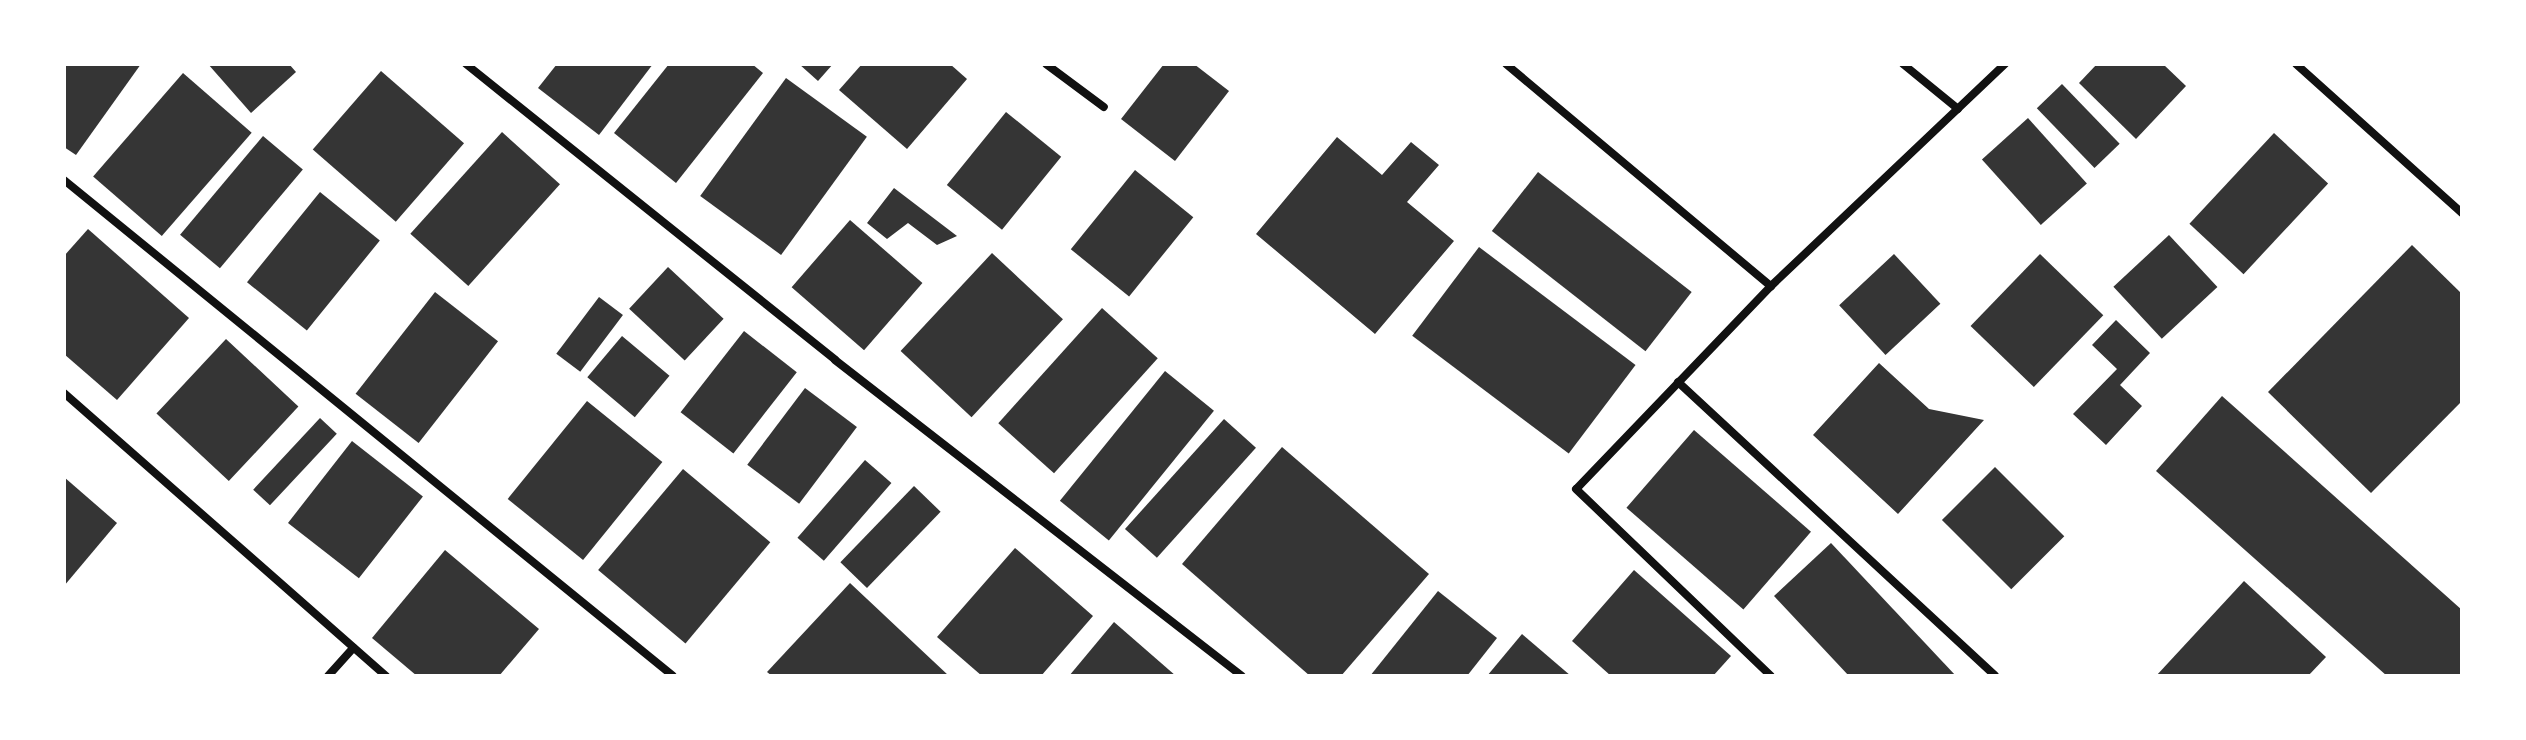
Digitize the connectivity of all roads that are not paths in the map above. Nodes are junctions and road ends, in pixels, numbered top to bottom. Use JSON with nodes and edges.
{"nodes":[{"id":1,"x":466,"y":64,"type":"edge"},
{"id":2,"x":1046,"y":64,"type":"edge"},
{"id":3,"x":1506,"y":64,"type":"edge"},
{"id":4,"x":1903,"y":64,"type":"edge"},
{"id":5,"x":2005,"y":64,"type":"edge"},
{"id":6,"x":2296,"y":64,"type":"edge"},
{"id":7,"x":1104,"y":107,"type":"dead end"},
{"id":8,"x":1958,"y":109,"type":"junction"},
{"id":9,"x":64,"y":180,"type":"edge"},
{"id":10,"x":2462,"y":213,"type":"edge"},
{"id":11,"x":1771,"y":286,"type":"junction"},
{"id":12,"x":1678,"y":382,"type":"junction"},
{"id":13,"x":64,"y":393,"type":"edge"},
{"id":14,"x":353,"y":648,"type":"junction"},
{"id":15,"x":328,"y":676,"type":"edge"},
{"id":16,"x":386,"y":676,"type":"edge"},
{"id":17,"x":673,"y":676,"type":"edge"},
{"id":18,"x":1242,"y":676,"type":"edge"},
{"id":19,"x":1771,"y":676,"type":"edge"},
{"id":20,"x":1995,"y":676,"type":"edge"}],
"edges":[{"from":1,"to":18,"type":"street"},
{"from":2,"to":7,"type":"street"},
{"from":3,"to":11,"type":"street"},
{"from":4,"to":8,"type":"street"},
{"from":5,"to":8,"type":"street"},
{"from":6,"to":10,"type":"street"},
{"from":8,"to":11,"type":"street"},
{"from":9,"to":17,"type":"street"},
{"from":11,"to":12,"type":"street"},
{"from":12,"to":19,"type":"street"},
{"from":12,"to":20,"type":"street"},
{"from":13,"to":14,"type":"street"},
{"from":14,"to":15,"type":"street"},
{"from":14,"to":16,"type":"street"}]}
